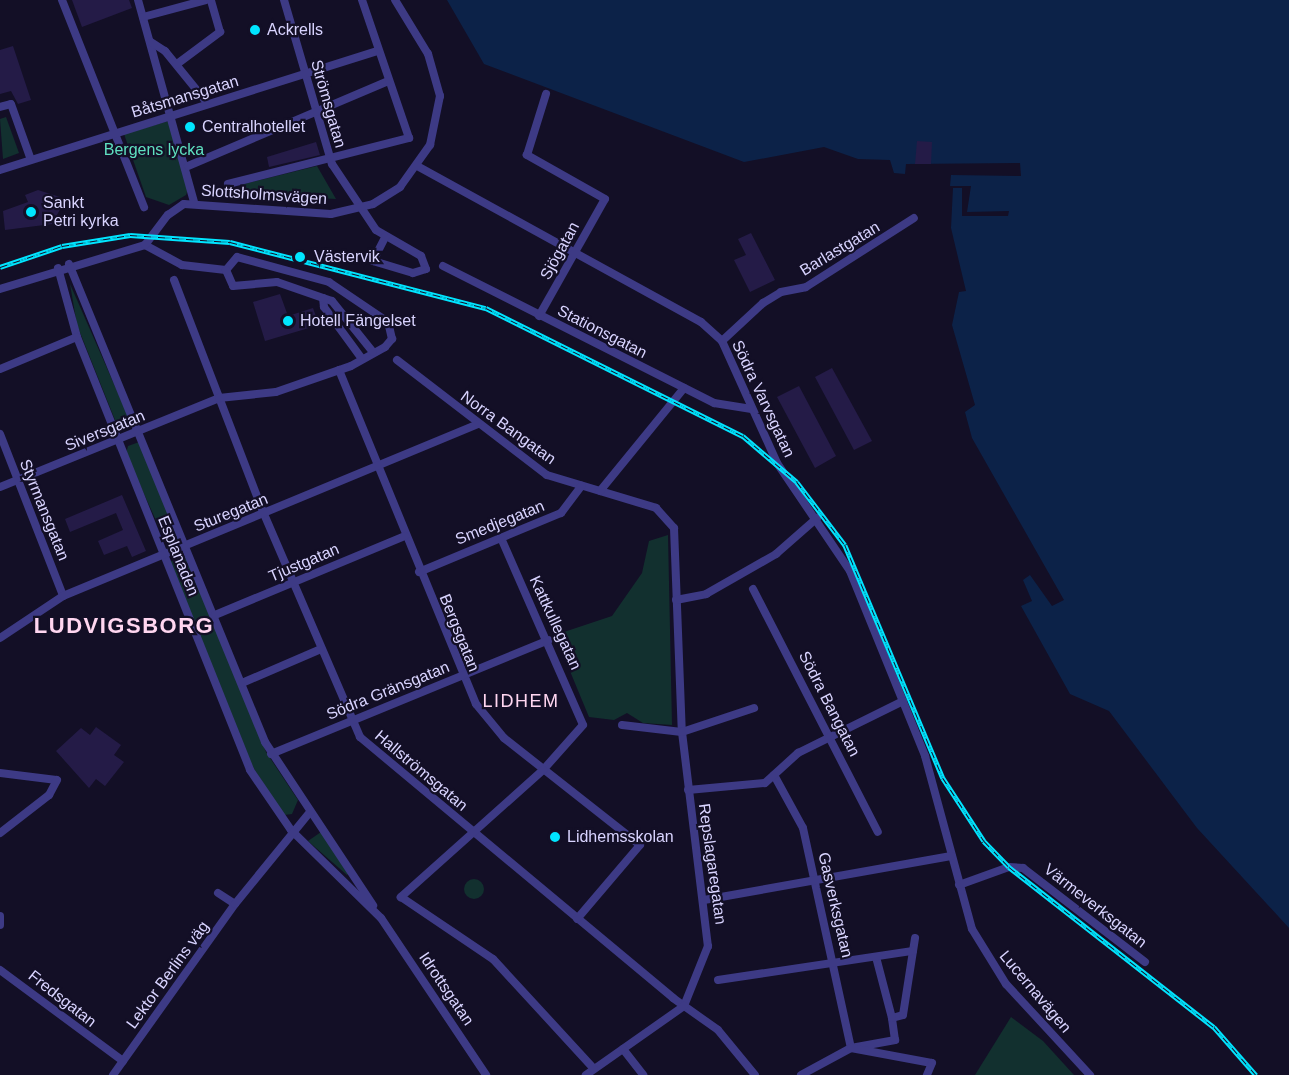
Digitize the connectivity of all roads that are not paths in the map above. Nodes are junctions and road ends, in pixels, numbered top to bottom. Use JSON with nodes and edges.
{"nodes":[{"id":1,"x":62,"y":0,"type":"edge"},
{"id":2,"x":138,"y":0,"type":"edge"},
{"id":3,"x":208,"y":0,"type":"edge"},
{"id":4,"x":284,"y":0,"type":"edge"},
{"id":5,"x":362,"y":0,"type":"edge"},
{"id":6,"x":395,"y":0,"type":"edge"},
{"id":7,"x":143,"y":17,"type":"junction"},
{"id":8,"x":151,"y":42,"type":"junction"},
{"id":9,"x":378,"y":51,"type":"junction"},
{"id":10,"x":177,"y":64,"type":"junction"},
{"id":11,"x":305,"y":74,"type":"junction"},
{"id":12,"x":388,"y":81,"type":"junction"},
{"id":13,"x":546,"y":94,"type":"dead end"},
{"id":14,"x":208,"y":104,"type":"junction"},
{"id":15,"x":0,"y":107,"type":"edge"},
{"id":16,"x":316,"y":111,"type":"junction"},
{"id":17,"x":173,"y":115,"type":"junction"},
{"id":18,"x":114,"y":132,"type":"junction"},
{"id":19,"x":329,"y":158,"type":"junction"},
{"id":20,"x":31,"y":160,"type":"junction"},
{"id":21,"x":188,"y":166,"type":"junction"},
{"id":22,"x":419,"y":167,"type":"junction"},
{"id":23,"x":0,"y":170,"type":"edge"},
{"id":24,"x":228,"y":184,"type":"dead end"},
{"id":25,"x":194,"y":202,"type":"junction"},
{"id":26,"x":144,"y":207,"type":"dead end"},
{"id":27,"x":360,"y":208,"type":"junction"},
{"id":28,"x":914,"y":218,"type":"dead end"},
{"id":29,"x":385,"y":237,"type":"junction"},
{"id":30,"x":145,"y":245,"type":"junction"},
{"id":31,"x":575,"y":252,"type":"junction"},
{"id":32,"x":69,"y":264,"type":"junction"},
{"id":33,"x":443,"y":267,"type":"dead end"},
{"id":34,"x":58,"y":268,"type":"junction"},
{"id":35,"x":226,"y":270,"type":"junction"},
{"id":36,"x":174,"y":280,"type":"dead end"},
{"id":37,"x":0,"y":290,"type":"edge"},
{"id":38,"x":323,"y":298,"type":"junction"},
{"id":39,"x":539,"y":316,"type":"junction"},
{"id":40,"x":77,"y":337,"type":"junction"},
{"id":41,"x":722,"y":341,"type":"junction"},
{"id":42,"x":373,"y":352,"type":"junction"},
{"id":43,"x":362,"y":359,"type":"junction"},
{"id":44,"x":397,"y":360,"type":"dead end"},
{"id":45,"x":0,"y":369,"type":"edge"},
{"id":46,"x":339,"y":370,"type":"junction"},
{"id":47,"x":684,"y":388,"type":"junction"},
{"id":48,"x":219,"y":398,"type":"junction"},
{"id":49,"x":752,"y":409,"type":"junction"},
{"id":50,"x":478,"y":424,"type":"junction"},
{"id":51,"x":141,"y":430,"type":"junction"},
{"id":52,"x":0,"y":434,"type":"edge"},
{"id":53,"x":118,"y":441,"type":"junction"},
{"id":54,"x":378,"y":467,"type":"junction"},
{"id":55,"x":18,"y":480,"type":"junction"},
{"id":56,"x":580,"y":486,"type":"junction"},
{"id":57,"x":0,"y":487,"type":"edge"},
{"id":58,"x":600,"y":491,"type":"junction"},
{"id":59,"x":264,"y":514,"type":"junction"},
{"id":60,"x":817,"y":518,"type":"junction"},
{"id":61,"x":405,"y":536,"type":"junction"},
{"id":62,"x":501,"y":538,"type":"junction"},
{"id":63,"x":187,"y":545,"type":"junction"},
{"id":64,"x":163,"y":555,"type":"junction"},
{"id":65,"x":419,"y":572,"type":"junction"},
{"id":66,"x":293,"y":582,"type":"junction"},
{"id":67,"x":753,"y":589,"type":"dead end"},
{"id":68,"x":63,"y":596,"type":"junction"},
{"id":69,"x":676,"y":600,"type":"junction"},
{"id":70,"x":215,"y":615,"type":"junction"},
{"id":71,"x":0,"y":638,"type":"edge"},
{"id":72,"x":549,"y":640,"type":"junction"},
{"id":73,"x":321,"y":649,"type":"junction"},
{"id":74,"x":462,"y":675,"type":"junction"},
{"id":75,"x":242,"y":683,"type":"junction"},
{"id":76,"x":903,"y":701,"type":"junction"},
{"id":77,"x":754,"y":708,"type":"dead end"},
{"id":78,"x":350,"y":722,"type":"junction"},
{"id":79,"x":622,"y":725,"type":"dead end"},
{"id":80,"x":682,"y":732,"type":"junction"},
{"id":81,"x":831,"y":736,"type":"junction"},
{"id":82,"x":271,"y":754,"type":"junction"},
{"id":83,"x":543,"y":770,"type":"junction"},
{"id":84,"x":0,"y":773,"type":"edge"},
{"id":85,"x":774,"y":775,"type":"junction"},
{"id":86,"x":688,"y":790,"type":"junction"},
{"id":87,"x":310,"y":812,"type":"junction"},
{"id":88,"x":291,"y":830,"type":"junction"},
{"id":89,"x":472,"y":832,"type":"junction"},
{"id":90,"x":878,"y":832,"type":"dead end"},
{"id":91,"x":0,"y":833,"type":"edge"},
{"id":92,"x":951,"y":856,"type":"junction"},
{"id":93,"x":816,"y":881,"type":"junction"},
{"id":94,"x":959,"y":885,"type":"junction"},
{"id":95,"x":218,"y":893,"type":"dead end"},
{"id":96,"x":704,"y":900,"type":"junction"},
{"id":97,"x":235,"y":904,"type":"junction"},
{"id":98,"x":0,"y":916,"type":"edge"},
{"id":99,"x":380,"y":917,"type":"junction"},
{"id":100,"x":577,"y":919,"type":"junction"},
{"id":101,"x":0,"y":925,"type":"edge"},
{"id":102,"x":915,"y":938,"type":"dead end"},
{"id":103,"x":913,"y":951,"type":"junction"},
{"id":104,"x":876,"y":957,"type":"junction"},
{"id":105,"x":834,"y":962,"type":"junction"},
{"id":106,"x":1145,"y":962,"type":"dead end"},
{"id":107,"x":0,"y":970,"type":"edge"},
{"id":108,"x":718,"y":980,"type":"dead end"},
{"id":109,"x":684,"y":1006,"type":"junction"},
{"id":110,"x":892,"y":1018,"type":"junction"},
{"id":111,"x":851,"y":1048,"type":"junction"},
{"id":112,"x":623,"y":1049,"type":"junction"},
{"id":113,"x":123,"y":1061,"type":"junction"},
{"id":114,"x":594,"y":1069,"type":"junction"},
{"id":115,"x":641,"y":1074,"type":"edge"},
{"id":116,"x":113,"y":1075,"type":"edge"},
{"id":117,"x":486,"y":1075,"type":"edge"},
{"id":118,"x":586,"y":1075,"type":"edge"},
{"id":119,"x":755,"y":1075,"type":"edge"},
{"id":120,"x":801,"y":1075,"type":"edge"},
{"id":121,"x":927,"y":1075,"type":"edge"},
{"id":122,"x":1090,"y":1075,"type":"edge"}],
"edges":[{"from":1,"to":18,"type":"street"},
{"from":2,"to":7,"type":"street"},
{"from":3,"to":7,"type":"street"},
{"from":3,"to":10,"type":"street"},
{"from":4,"to":11,"type":"street","name":"Strömsgatan"},
{"from":5,"to":9,"type":"street"},
{"from":6,"to":22,"type":"street","name":"Slottsholmsvägen"},
{"from":7,"to":8,"type":"street"},
{"from":8,"to":10,"type":"street"},
{"from":8,"to":17,"type":"street"},
{"from":9,"to":11,"type":"street","name":"Båtsmansgatan"},
{"from":9,"to":12,"type":"street"},
{"from":10,"to":14,"type":"street"},
{"from":11,"to":14,"type":"street","name":"Båtsmansgatan"},
{"from":11,"to":16,"type":"street","name":"Strömsgatan"},
{"from":12,"to":16,"type":"street"},
{"from":12,"to":19,"type":"street"},
{"from":13,"to":31,"type":"street","name":"Sjögatan"},
{"from":14,"to":17,"type":"street","name":"Båtsmansgatan"},
{"from":15,"to":20,"type":"street"},
{"from":16,"to":19,"type":"street","name":"Strömsgatan"},
{"from":16,"to":21,"type":"street"},
{"from":17,"to":18,"type":"street","name":"Båtsmansgatan"},
{"from":17,"to":21,"type":"street"},
{"from":18,"to":20,"type":"street","name":"Båtsmansgatan"},
{"from":18,"to":26,"type":"street"},
{"from":19,"to":24,"type":"street"},
{"from":19,"to":27,"type":"street","name":"Strömsgatan"},
{"from":20,"to":23,"type":"street","name":"Båtsmansgatan"},
{"from":21,"to":25,"type":"street"},
{"from":22,"to":27,"type":"street","name":"Slottsholmsvägen"},
{"from":22,"to":31,"type":"street","name":"Södra Varvsgatan"},
{"from":25,"to":27,"type":"street","name":"Slottsholmsvägen"},
{"from":25,"to":30,"type":"street","name":"Slottsholmsvägen"},
{"from":27,"to":29,"type":"street"},
{"from":28,"to":41,"type":"street","name":"Barlastgatan"},
{"from":29,"to":29,"type":"street"},
{"from":30,"to":32,"type":"street"},
{"from":30,"to":35,"type":"street"},
{"from":31,"to":39,"type":"street","name":"Sjögatan"},
{"from":31,"to":41,"type":"street","name":"Södra Varvsgatan"},
{"from":32,"to":34,"type":"street"},
{"from":32,"to":51,"type":"street","name":"Esplanaden"},
{"from":33,"to":39,"type":"street","name":"Stationsgatan"},
{"from":34,"to":37,"type":"street"},
{"from":34,"to":40,"type":"street","name":"Esplanaden"},
{"from":35,"to":38,"type":"street"},
{"from":35,"to":42,"type":"street","name":"Siversgatan"},
{"from":36,"to":48,"type":"street","name":"Hallströmsgatan"},
{"from":38,"to":42,"type":"street"},
{"from":38,"to":43,"type":"street"},
{"from":39,"to":47,"type":"street","name":"Stationsgatan"},
{"from":40,"to":45,"type":"street"},
{"from":40,"to":53,"type":"street","name":"Esplanaden"},
{"from":41,"to":49,"type":"street","name":"Södra Varvsgatan"},
{"from":42,"to":43,"type":"street","name":"Siversgatan"},
{"from":43,"to":46,"type":"street","name":"Siversgatan"},
{"from":44,"to":50,"type":"street","name":"Norra Bangatan"},
{"from":46,"to":48,"type":"street","name":"Siversgatan"},
{"from":46,"to":54,"type":"street","name":"Bergsgatan"},
{"from":47,"to":49,"type":"street","name":"Stationsgatan"},
{"from":47,"to":58,"type":"street"},
{"from":48,"to":51,"type":"street","name":"Siversgatan"},
{"from":48,"to":59,"type":"street","name":"Hallströmsgatan"},
{"from":49,"to":60,"type":"street","name":"Södra Varvsgatan"},
{"from":50,"to":54,"type":"street","name":"Sturegatan"},
{"from":50,"to":56,"type":"street","name":"Norra Bangatan"},
{"from":51,"to":53,"type":"street","name":"Siversgatan"},
{"from":51,"to":63,"type":"street","name":"Esplanaden"},
{"from":52,"to":55,"type":"street","name":"Styrmansgatan"},
{"from":53,"to":55,"type":"street","name":"Siversgatan"},
{"from":53,"to":64,"type":"street","name":"Esplanaden"},
{"from":54,"to":59,"type":"street","name":"Sturegatan"},
{"from":54,"to":61,"type":"street","name":"Bergsgatan"},
{"from":55,"to":57,"type":"street","name":"Siversgatan"},
{"from":55,"to":68,"type":"street","name":"Styrmansgatan"},
{"from":56,"to":58,"type":"street","name":"Norra Bangatan"},
{"from":56,"to":62,"type":"street","name":"Smedjegatan"},
{"from":58,"to":69,"type":"street","name":"Norra Bangatan"},
{"from":59,"to":63,"type":"street","name":"Sturegatan"},
{"from":59,"to":66,"type":"street","name":"Hallströmsgatan"},
{"from":60,"to":69,"type":"street"},
{"from":60,"to":76,"type":"street","name":"Södra Varvsgatan"},
{"from":61,"to":65,"type":"street","name":"Bergsgatan"},
{"from":61,"to":66,"type":"street","name":"Tjustgatan"},
{"from":62,"to":65,"type":"street","name":"Smedjegatan"},
{"from":62,"to":72,"type":"street","name":"Kattkullegatan"},
{"from":63,"to":64,"type":"street","name":"Sturegatan"},
{"from":63,"to":70,"type":"street","name":"Esplanaden"},
{"from":64,"to":68,"type":"street","name":"Sturegatan"},
{"from":64,"to":88,"type":"street","name":"Esplanaden"},
{"from":65,"to":74,"type":"street","name":"Bergsgatan"},
{"from":66,"to":70,"type":"street","name":"Tjustgatan"},
{"from":66,"to":73,"type":"street","name":"Hallströmsgatan"},
{"from":67,"to":81,"type":"street","name":"Södra Bangatan"},
{"from":68,"to":71,"type":"street","name":"Sturegatan"},
{"from":69,"to":80,"type":"street","name":"Repslagaregatan"},
{"from":70,"to":75,"type":"street","name":"Esplanaden"},
{"from":72,"to":74,"type":"street","name":"Södra Gränsgatan"},
{"from":72,"to":83,"type":"street","name":"Kattkullegatan"},
{"from":73,"to":75,"type":"street"},
{"from":73,"to":78,"type":"street","name":"Hallströmsgatan"},
{"from":74,"to":78,"type":"street","name":"Södra Gränsgatan"},
{"from":74,"to":83,"type":"street","name":"Bergsgatan"},
{"from":75,"to":82,"type":"street","name":"Esplanaden"},
{"from":76,"to":81,"type":"street"},
{"from":76,"to":92,"type":"street","name":"Södra Varvsgatan"},
{"from":77,"to":80,"type":"street"},
{"from":78,"to":82,"type":"street","name":"Södra Gränsgatan"},
{"from":78,"to":89,"type":"street","name":"Hallströmsgatan"},
{"from":79,"to":80,"type":"street"},
{"from":80,"to":86,"type":"street","name":"Repslagaregatan"},
{"from":81,"to":85,"type":"street"},
{"from":81,"to":90,"type":"street","name":"Södra Bangatan"},
{"from":82,"to":87,"type":"street","name":"Esplanaden"},
{"from":83,"to":89,"type":"street"},
{"from":83,"to":100,"type":"street","name":"Bergsgatan"},
{"from":84,"to":91,"type":"street"},
{"from":85,"to":86,"type":"street"},
{"from":85,"to":93,"type":"street","name":"Gasverksgatan"},
{"from":86,"to":96,"type":"street","name":"Repslagaregatan"},
{"from":87,"to":88,"type":"street","name":"Lektor Berlins väg"},
{"from":87,"to":99,"type":"street","name":"Esplanaden"},
{"from":88,"to":97,"type":"street","name":"Lektor Berlins väg"},
{"from":88,"to":99,"type":"street","name":"Esplanaden"},
{"from":89,"to":100,"type":"street","name":"Hallströmsgatan"},
{"from":89,"to":114,"type":"street"},
{"from":92,"to":93,"type":"street"},
{"from":92,"to":94,"type":"street","name":"Södra Varvsgatan"},
{"from":93,"to":96,"type":"street"},
{"from":93,"to":105,"type":"street","name":"Gasverksgatan"},
{"from":94,"to":106,"type":"street","name":"Värmeverksgatan"},
{"from":94,"to":122,"type":"street","name":"Lucernavägen"},
{"from":95,"to":97,"type":"street"},
{"from":96,"to":109,"type":"street","name":"Repslagaregatan"},
{"from":97,"to":113,"type":"street","name":"Lektor Berlins väg"},
{"from":98,"to":101,"type":"street"},
{"from":99,"to":117,"type":"street","name":"Idrottsgatan"},
{"from":100,"to":109,"type":"street","name":"Hallströmsgatan"},
{"from":102,"to":103,"type":"street"},
{"from":103,"to":104,"type":"street"},
{"from":103,"to":110,"type":"street"},
{"from":104,"to":105,"type":"street"},
{"from":104,"to":110,"type":"street"},
{"from":105,"to":108,"type":"street"},
{"from":105,"to":111,"type":"street","name":"Gasverksgatan"},
{"from":107,"to":113,"type":"street","name":"Fredsgatan"},
{"from":109,"to":112,"type":"street"},
{"from":109,"to":119,"type":"street","name":"Hallströmsgatan"},
{"from":110,"to":111,"type":"street"},
{"from":111,"to":120,"type":"street"},
{"from":111,"to":121,"type":"street"},
{"from":112,"to":114,"type":"street"},
{"from":112,"to":115,"type":"street"},
{"from":113,"to":116,"type":"street","name":"Lektor Berlins väg"},
{"from":114,"to":118,"type":"street"}]}
